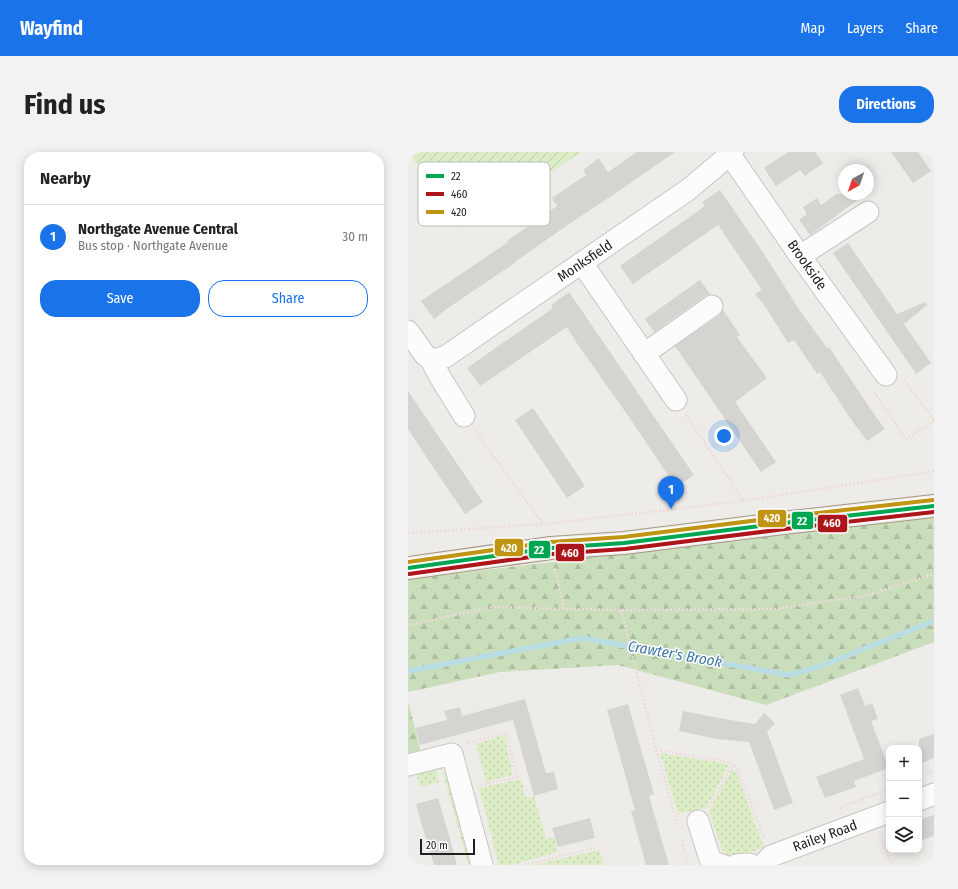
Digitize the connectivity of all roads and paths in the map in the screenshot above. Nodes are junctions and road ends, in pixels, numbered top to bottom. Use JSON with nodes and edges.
{"nodes":[{"id":1,"x":732,"y":153,"type":"edge"},
{"id":2,"x":868,"y":212,"type":"dead end"},
{"id":3,"x":800,"y":256,"type":"junction"},
{"id":4,"x":582,"y":263,"type":"junction"},
{"id":5,"x":712,"y":306,"type":"dead end"},
{"id":6,"x":408,"y":331,"type":"edge"},
{"id":7,"x":644,"y":354,"type":"junction"},
{"id":8,"x":431,"y":360,"type":"junction"},
{"id":9,"x":886,"y":375,"type":"junction"},
{"id":10,"x":676,"y":400,"type":"joint"},
{"id":11,"x":464,"y":416,"type":"joint"},
{"id":12,"x":934,"y":420,"type":"edge"},
{"id":13,"x":934,"y":471,"type":"edge"},
{"id":14,"x":744,"y":501,"type":"junction"},
{"id":15,"x":934,"y":506,"type":"edge"},
{"id":16,"x":544,"y":524,"type":"junction"},
{"id":17,"x":408,"y":533,"type":"edge"},
{"id":18,"x":550,"y":548,"type":"junction"},
{"id":19,"x":408,"y":568,"type":"edge"},
{"id":20,"x":934,"y":574,"type":"edge"},
{"id":21,"x":564,"y":609,"type":"junction"},
{"id":22,"x":621,"y":610,"type":"junction"},
{"id":23,"x":408,"y":625,"type":"edge"},
{"id":24,"x":656,"y":750,"type":"junction"},
{"id":25,"x":452,"y":754,"type":"junction"},
{"id":26,"x":733,"y":764,"type":"junction"},
{"id":27,"x":408,"y":765,"type":"edge"},
{"id":28,"x":462,"y":792,"type":"junction"},
{"id":29,"x":934,"y":794,"type":"edge"},
{"id":30,"x":922,"y":799,"type":"edge"},
{"id":31,"x":886,"y":813,"type":"edge"},
{"id":32,"x":696,"y":815,"type":"junction"},
{"id":33,"x":675,"y":817,"type":"junction"},
{"id":34,"x":679,"y":831,"type":"dead end"},
{"id":35,"x":681,"y":838,"type":"dead end"},
{"id":36,"x":595,"y":848,"type":"dead end"},
{"id":37,"x":767,"y":861,"type":"edge"},
{"id":38,"x":482,"y":865,"type":"edge"},
{"id":39,"x":524,"y":865,"type":"edge"},
{"id":40,"x":688,"y":865,"type":"edge"},
{"id":41,"x":723,"y":865,"type":"edge"},
{"id":42,"x":736,"y":865,"type":"edge"},
{"id":43,"x":752,"y":865,"type":"edge"}],
"edges":[{"from":1,"to":3,"type":"street","name":"Brookside"},
{"from":1,"to":4,"type":"street","name":"Monksfield"},
{"from":2,"to":3,"type":"street"},
{"from":3,"to":9,"type":"street","name":"Brookside"},
{"from":4,"to":7,"type":"street"},
{"from":4,"to":8,"type":"street","name":"Monksfield"},
{"from":5,"to":7,"type":"street"},
{"from":6,"to":8,"type":"street"},
{"from":7,"to":10,"type":"street"},
{"from":8,"to":11,"type":"street"},
{"from":9,"to":12,"type":"path"},
{"from":9,"to":12,"type":"path"},
{"from":10,"to":14,"type":"path"},
{"from":11,"to":16,"type":"path"},
{"from":13,"to":14,"type":"path"},
{"from":14,"to":16,"type":"path"},
{"from":15,"to":18,"type":"main road"},
{"from":16,"to":17,"type":"path"},
{"from":16,"to":18,"type":"path"},
{"from":18,"to":19,"type":"main road"},
{"from":18,"to":21,"type":"path"},
{"from":20,"to":22,"type":"path"},
{"from":21,"to":22,"type":"path"},
{"from":21,"to":23,"type":"path"},
{"from":22,"to":24,"type":"path"},
{"from":24,"to":26,"type":"path"},
{"from":24,"to":33,"type":"path"},
{"from":25,"to":27,"type":"street"},
{"from":25,"to":28,"type":"street"},
{"from":25,"to":28,"type":"path"},
{"from":26,"to":32,"type":"path"},
{"from":26,"to":37,"type":"path"},
{"from":28,"to":38,"type":"street"},
{"from":29,"to":30,"type":"street"},
{"from":31,"to":37,"type":"street","name":"Railey Road"},
{"from":32,"to":33,"type":"path"},
{"from":32,"to":41,"type":"street"},
{"from":33,"to":34,"type":"path"},
{"from":35,"to":40,"type":"path"},
{"from":36,"to":39,"type":"path"},
{"from":42,"to":43,"type":"street"}]}
